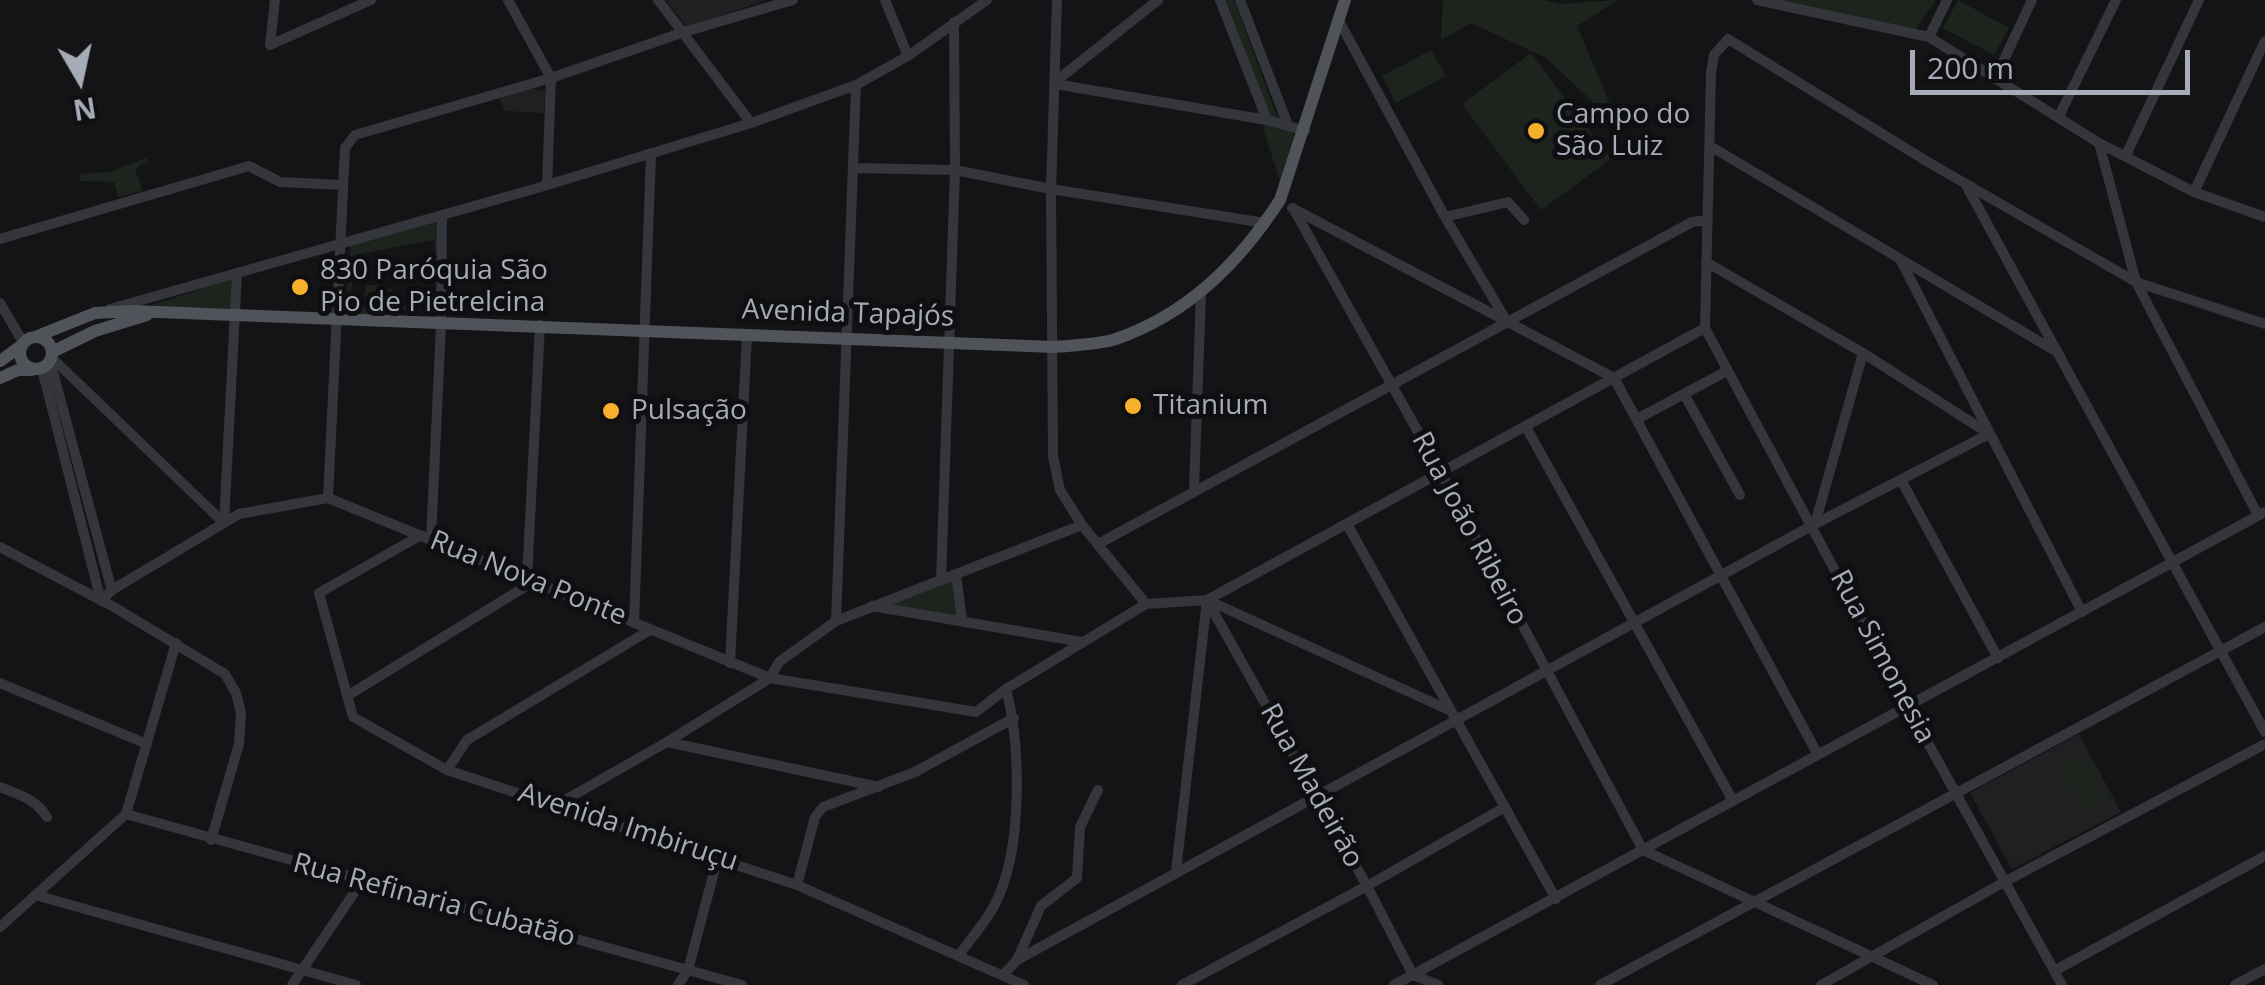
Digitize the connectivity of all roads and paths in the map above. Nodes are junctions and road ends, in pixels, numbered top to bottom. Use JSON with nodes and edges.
{"nodes":[{"id":1,"x":275,"y":0,"type":"edge"},
{"id":2,"x":370,"y":0,"type":"edge"},
{"id":3,"x":508,"y":0,"type":"edge"},
{"id":4,"x":658,"y":0,"type":"edge"},
{"id":5,"x":794,"y":0,"type":"edge"},
{"id":6,"x":885,"y":0,"type":"edge"},
{"id":7,"x":987,"y":0,"type":"edge"},
{"id":8,"x":1057,"y":0,"type":"edge"},
{"id":9,"x":1158,"y":0,"type":"edge"},
{"id":10,"x":1220,"y":0,"type":"edge"},
{"id":11,"x":1240,"y":0,"type":"edge"},
{"id":12,"x":1346,"y":0,"type":"edge"},
{"id":13,"x":1757,"y":0,"type":"edge"},
{"id":14,"x":1948,"y":0,"type":"edge"},
{"id":15,"x":2032,"y":0,"type":"edge"},
{"id":16,"x":2116,"y":0,"type":"edge"},
{"id":17,"x":2199,"y":0,"type":"edge"},
{"id":18,"x":1339,"y":21,"type":"junction"},
{"id":19,"x":954,"y":22,"type":"junction"},
{"id":20,"x":684,"y":32,"type":"junction"},
{"id":21,"x":1929,"y":36,"type":"junction"},
{"id":22,"x":2265,"y":41,"type":"edge"},
{"id":23,"x":908,"y":56,"type":"junction"},
{"id":24,"x":551,"y":78,"type":"junction"},
{"id":25,"x":1994,"y":80,"type":"junction"},
{"id":26,"x":1055,"y":83,"type":"junction"},
{"id":27,"x":856,"y":85,"type":"junction"},
{"id":28,"x":2059,"y":116,"type":"junction"},
{"id":29,"x":1268,"y":120,"type":"junction"},
{"id":30,"x":751,"y":123,"type":"junction"},
{"id":31,"x":1288,"y":125,"type":"junction"},
{"id":32,"x":1305,"y":131,"type":"junction"},
{"id":33,"x":2099,"y":143,"type":"junction"},
{"id":34,"x":1710,"y":146,"type":"junction"},
{"id":35,"x":651,"y":153,"type":"junction"},
{"id":36,"x":2126,"y":155,"type":"junction"},
{"id":37,"x":854,"y":168,"type":"junction"},
{"id":38,"x":956,"y":170,"type":"junction"},
{"id":39,"x":548,"y":184,"type":"junction"},
{"id":40,"x":1965,"y":184,"type":"junction"},
{"id":41,"x":343,"y":185,"type":"junction"},
{"id":42,"x":1051,"y":189,"type":"junction"},
{"id":43,"x":2194,"y":192,"type":"junction"},
{"id":44,"x":1280,"y":200,"type":"junction"},
{"id":45,"x":1292,"y":208,"type":"junction"},
{"id":46,"x":442,"y":215,"type":"junction"},
{"id":47,"x":1445,"y":216,"type":"junction"},
{"id":48,"x":2265,"y":218,"type":"edge"},
{"id":49,"x":1524,"y":220,"type":"dead end"},
{"id":50,"x":1708,"y":220,"type":"junction"},
{"id":51,"x":1265,"y":223,"type":"junction"},
{"id":52,"x":1333,"y":230,"type":"junction"},
{"id":53,"x":0,"y":239,"type":"edge"},
{"id":54,"x":340,"y":244,"type":"junction"},
{"id":55,"x":1314,"y":246,"type":"junction"},
{"id":56,"x":1900,"y":258,"type":"junction"},
{"id":57,"x":1706,"y":262,"type":"junction"},
{"id":58,"x":237,"y":274,"type":"junction"},
{"id":59,"x":2136,"y":282,"type":"junction"},
{"id":60,"x":1202,"y":293,"type":"junction"},
{"id":61,"x":0,"y":303,"type":"edge"},
{"id":62,"x":94,"y":313,"type":"junction"},
{"id":63,"x":148,"y":314,"type":"junction"},
{"id":64,"x":235,"y":315,"type":"junction"},
{"id":65,"x":336,"y":318,"type":"junction"},
{"id":66,"x":1505,"y":321,"type":"junction"},
{"id":67,"x":441,"y":322,"type":"junction"},
{"id":68,"x":2265,"y":324,"type":"edge"},
{"id":69,"x":540,"y":325,"type":"junction"},
{"id":70,"x":1705,"y":328,"type":"junction"},
{"id":71,"x":646,"y":331,"type":"junction"},
{"id":72,"x":747,"y":335,"type":"junction"},
{"id":73,"x":848,"y":339,"type":"junction"},
{"id":74,"x":27,"y":341,"type":"junction"},
{"id":75,"x":948,"y":344,"type":"junction"},
{"id":76,"x":1054,"y":347,"type":"junction"},
{"id":77,"x":1863,"y":353,"type":"junction"},
{"id":78,"x":2060,"y":354,"type":"junction"},
{"id":79,"x":0,"y":361,"type":"edge"},
{"id":80,"x":46,"y":362,"type":"junction"},
{"id":81,"x":1727,"y":370,"type":"junction"},
{"id":82,"x":0,"y":378,"type":"edge"},
{"id":83,"x":1614,"y":378,"type":"junction"},
{"id":84,"x":1390,"y":385,"type":"junction"},
{"id":85,"x":1684,"y":394,"type":"junction"},
{"id":86,"x":1637,"y":419,"type":"junction"},
{"id":87,"x":1526,"y":427,"type":"junction"},
{"id":88,"x":1989,"y":434,"type":"junction"},
{"id":89,"x":1441,"y":474,"type":"junction"},
{"id":90,"x":1901,"y":480,"type":"junction"},
{"id":91,"x":1194,"y":490,"type":"junction"},
{"id":92,"x":1740,"y":495,"type":"dead end"},
{"id":93,"x":225,"y":497,"type":"junction"},
{"id":94,"x":328,"y":498,"type":"junction"},
{"id":95,"x":205,"y":505,"type":"junction"},
{"id":96,"x":2262,"y":513,"type":"edge"},
{"id":97,"x":224,"y":523,"type":"junction"},
{"id":98,"x":1082,"y":524,"type":"junction"},
{"id":99,"x":1347,"y":524,"type":"junction"},
{"id":100,"x":1813,"y":526,"type":"junction"},
{"id":101,"x":426,"y":537,"type":"junction"},
{"id":102,"x":1098,"y":544,"type":"junction"},
{"id":103,"x":0,"y":547,"type":"edge"},
{"id":104,"x":2173,"y":562,"type":"junction"},
{"id":105,"x":956,"y":574,"type":"junction"},
{"id":106,"x":1724,"y":577,"type":"junction"},
{"id":107,"x":941,"y":580,"type":"junction"},
{"id":108,"x":530,"y":581,"type":"junction"},
{"id":109,"x":112,"y":590,"type":"junction"},
{"id":110,"x":1206,"y":600,"type":"junction"},
{"id":111,"x":101,"y":601,"type":"junction"},
{"id":112,"x":1146,"y":604,"type":"junction"},
{"id":113,"x":872,"y":606,"type":"junction"},
{"id":114,"x":114,"y":607,"type":"junction"},
{"id":115,"x":2082,"y":612,"type":"junction"},
{"id":116,"x":962,"y":620,"type":"junction"},
{"id":117,"x":836,"y":621,"type":"junction"},
{"id":118,"x":634,"y":623,"type":"junction"},
{"id":119,"x":1634,"y":626,"type":"junction"},
{"id":120,"x":2265,"y":627,"type":"edge"},
{"id":121,"x":650,"y":630,"type":"junction"},
{"id":122,"x":1083,"y":642,"type":"junction"},
{"id":123,"x":176,"y":644,"type":"junction"},
{"id":124,"x":2221,"y":650,"type":"junction"},
{"id":125,"x":1998,"y":658,"type":"junction"},
{"id":126,"x":730,"y":663,"type":"junction"},
{"id":127,"x":1545,"y":672,"type":"junction"},
{"id":128,"x":770,"y":678,"type":"junction"},
{"id":129,"x":0,"y":683,"type":"edge"},
{"id":130,"x":1006,"y":689,"type":"junction"},
{"id":131,"x":347,"y":696,"type":"junction"},
{"id":132,"x":1908,"y":707,"type":"junction"},
{"id":133,"x":1456,"y":717,"type":"junction"},
{"id":134,"x":1014,"y":718,"type":"junction"},
{"id":135,"x":2265,"y":732,"type":"edge"},
{"id":136,"x":667,"y":742,"type":"junction"},
{"id":137,"x":147,"y":744,"type":"junction"},
{"id":138,"x":2265,"y":744,"type":"edge"},
{"id":139,"x":1817,"y":753,"type":"junction"},
{"id":140,"x":447,"y":770,"type":"junction"},
{"id":141,"x":880,"y":788,"type":"junction"},
{"id":142,"x":5,"y":790,"type":"edge"},
{"id":143,"x":1098,"y":790,"type":"dead end"},
{"id":144,"x":1957,"y":794,"type":"junction"},
{"id":145,"x":1316,"y":798,"type":"junction"},
{"id":146,"x":1732,"y":799,"type":"junction"},
{"id":147,"x":0,"y":800,"type":"edge"},
{"id":148,"x":558,"y":804,"type":"junction"},
{"id":149,"x":1505,"y":807,"type":"junction"},
{"id":150,"x":126,"y":814,"type":"junction"},
{"id":151,"x":47,"y":817,"type":"dead end"},
{"id":152,"x":211,"y":840,"type":"junction"},
{"id":153,"x":1644,"y":850,"type":"junction"},
{"id":154,"x":2265,"y":856,"type":"edge"},
{"id":155,"x":718,"y":857,"type":"junction"},
{"id":156,"x":1176,"y":871,"type":"junction"},
{"id":157,"x":2006,"y":880,"type":"junction"},
{"id":158,"x":362,"y":881,"type":"junction"},
{"id":159,"x":797,"y":885,"type":"junction"},
{"id":160,"x":1368,"y":886,"type":"junction"},
{"id":161,"x":35,"y":895,"type":"junction"},
{"id":162,"x":1556,"y":899,"type":"junction"},
{"id":163,"x":1754,"y":902,"type":"junction"},
{"id":164,"x":0,"y":927,"type":"edge"},
{"id":165,"x":959,"y":955,"type":"junction"},
{"id":166,"x":1872,"y":958,"type":"junction"},
{"id":167,"x":1017,"y":960,"type":"junction"},
{"id":168,"x":2265,"y":968,"type":"edge"},
{"id":169,"x":301,"y":970,"type":"junction"},
{"id":170,"x":688,"y":970,"type":"junction"},
{"id":171,"x":2054,"y":972,"type":"junction"},
{"id":172,"x":1003,"y":975,"type":"junction"},
{"id":173,"x":1412,"y":975,"type":"junction"},
{"id":174,"x":292,"y":985,"type":"edge"},
{"id":175,"x":356,"y":985,"type":"edge"},
{"id":176,"x":678,"y":985,"type":"edge"},
{"id":177,"x":742,"y":985,"type":"edge"},
{"id":178,"x":1024,"y":985,"type":"edge"},
{"id":179,"x":1182,"y":985,"type":"edge"},
{"id":180,"x":1394,"y":985,"type":"edge"},
{"id":181,"x":1438,"y":985,"type":"edge"},
{"id":182,"x":1600,"y":985,"type":"edge"},
{"id":183,"x":1821,"y":985,"type":"edge"},
{"id":184,"x":1933,"y":985,"type":"edge"},
{"id":185,"x":2062,"y":985,"type":"edge"},
{"id":186,"x":2235,"y":985,"type":"edge"}],
"edges":[{"from":1,"to":2,"type":"street"},
{"from":3,"to":24,"type":"street"},
{"from":4,"to":20,"type":"street"},
{"from":5,"to":20,"type":"street"},
{"from":6,"to":23,"type":"street"},
{"from":7,"to":19,"type":"street"},
{"from":8,"to":26,"type":"street"},
{"from":9,"to":26,"type":"street"},
{"from":10,"to":29,"type":"street"},
{"from":11,"to":31,"type":"street"},
{"from":12,"to":18,"type":"main road","name":"Avenida Tapajós"},
{"from":13,"to":21,"type":"street"},
{"from":14,"to":21,"type":"street"},
{"from":15,"to":25,"type":"street"},
{"from":16,"to":28,"type":"street"},
{"from":17,"to":36,"type":"street"},
{"from":18,"to":32,"type":"main road","name":"Avenida Tapajós"},
{"from":18,"to":47,"type":"street"},
{"from":19,"to":23,"type":"street"},
{"from":19,"to":38,"type":"street"},
{"from":20,"to":24,"type":"street"},
{"from":20,"to":30,"type":"street"},
{"from":21,"to":25,"type":"street"},
{"from":22,"to":43,"type":"street"},
{"from":23,"to":27,"type":"street"},
{"from":24,"to":39,"type":"street"},
{"from":24,"to":41,"type":"street"},
{"from":25,"to":28,"type":"street"},
{"from":26,"to":29,"type":"street"},
{"from":26,"to":42,"type":"street"},
{"from":27,"to":30,"type":"street"},
{"from":27,"to":37,"type":"street"},
{"from":28,"to":33,"type":"street"},
{"from":29,"to":31,"type":"street"},
{"from":30,"to":35,"type":"street"},
{"from":31,"to":32,"type":"street"},
{"from":32,"to":44,"type":"main road","name":"Avenida Tapajós"},
{"from":33,"to":36,"type":"street"},
{"from":33,"to":59,"type":"street"},
{"from":34,"to":40,"type":"street"},
{"from":34,"to":50,"type":"street"},
{"from":34,"to":56,"type":"street"},
{"from":35,"to":39,"type":"street"},
{"from":35,"to":71,"type":"street"},
{"from":36,"to":43,"type":"street"},
{"from":37,"to":38,"type":"street"},
{"from":37,"to":73,"type":"street"},
{"from":38,"to":42,"type":"street"},
{"from":38,"to":75,"type":"street"},
{"from":39,"to":46,"type":"street"},
{"from":40,"to":59,"type":"street"},
{"from":40,"to":78,"type":"street"},
{"from":41,"to":53,"type":"street"},
{"from":41,"to":54,"type":"street"},
{"from":42,"to":51,"type":"street"},
{"from":42,"to":76,"type":"street"},
{"from":43,"to":48,"type":"street"},
{"from":44,"to":45,"type":"street"},
{"from":44,"to":51,"type":"main road","name":"Avenida Tapajós"},
{"from":45,"to":52,"type":"street"},
{"from":45,"to":55,"type":"street","name":"Rua João Ribeiro"},
{"from":46,"to":54,"type":"street"},
{"from":46,"to":67,"type":"street"},
{"from":47,"to":49,"type":"street"},
{"from":47,"to":66,"type":"street"},
{"from":50,"to":57,"type":"street"},
{"from":50,"to":66,"type":"street"},
{"from":51,"to":60,"type":"main road","name":"Avenida Tapajós"},
{"from":52,"to":55,"type":"street"},
{"from":52,"to":66,"type":"street"},
{"from":54,"to":58,"type":"street"},
{"from":54,"to":65,"type":"street"},
{"from":55,"to":84,"type":"street","name":"Rua João Ribeiro"},
{"from":56,"to":78,"type":"street"},
{"from":56,"to":88,"type":"street"},
{"from":57,"to":70,"type":"street"},
{"from":57,"to":77,"type":"street"},
{"from":58,"to":62,"type":"street"},
{"from":58,"to":64,"type":"street"},
{"from":59,"to":68,"type":"street"},
{"from":59,"to":96,"type":"street"},
{"from":60,"to":76,"type":"main road","name":"Avenida Tapajós"},
{"from":60,"to":91,"type":"street"},
{"from":61,"to":74,"type":"street"},
{"from":62,"to":63,"type":"main road","name":"Avenida Tapajós"},
{"from":62,"to":74,"type":"main road"},
{"from":63,"to":64,"type":"main road","name":"Avenida Tapajós"},
{"from":63,"to":80,"type":"main road"},
{"from":64,"to":65,"type":"main road","name":"Avenida Tapajós"},
{"from":64,"to":93,"type":"street"},
{"from":65,"to":67,"type":"main road","name":"Avenida Tapajós"},
{"from":65,"to":94,"type":"street"},
{"from":66,"to":83,"type":"street"},
{"from":66,"to":84,"type":"street"},
{"from":67,"to":69,"type":"main road","name":"Avenida Tapajós"},
{"from":67,"to":101,"type":"street"},
{"from":69,"to":71,"type":"main road","name":"Avenida Tapajós"},
{"from":69,"to":108,"type":"street"},
{"from":70,"to":81,"type":"street","name":"Rua Simonesia"},
{"from":70,"to":83,"type":"street"},
{"from":71,"to":72,"type":"main road","name":"Avenida Tapajós"},
{"from":71,"to":118,"type":"street"},
{"from":72,"to":73,"type":"main road","name":"Avenida Tapajós"},
{"from":72,"to":126,"type":"street"},
{"from":73,"to":75,"type":"main road","name":"Avenida Tapajós"},
{"from":73,"to":117,"type":"street"},
{"from":74,"to":79,"type":"main road"},
{"from":74,"to":80,"type":"main road"},
{"from":74,"to":80,"type":"main road"},
{"from":75,"to":76,"type":"main road","name":"Avenida Tapajós"},
{"from":75,"to":107,"type":"street"},
{"from":76,"to":98,"type":"street"},
{"from":77,"to":88,"type":"street"},
{"from":77,"to":100,"type":"street"},
{"from":78,"to":104,"type":"street"},
{"from":80,"to":82,"type":"main road"},
{"from":80,"to":95,"type":"street"},
{"from":80,"to":109,"type":"street"},
{"from":80,"to":111,"type":"street"},
{"from":81,"to":85,"type":"street"},
{"from":81,"to":100,"type":"street","name":"Rua Simonesia"},
{"from":83,"to":86,"type":"street"},
{"from":83,"to":87,"type":"street"},
{"from":84,"to":89,"type":"street","name":"Rua João Ribeiro"},
{"from":84,"to":91,"type":"street"},
{"from":85,"to":86,"type":"street"},
{"from":85,"to":92,"type":"street"},
{"from":86,"to":106,"type":"street"},
{"from":87,"to":89,"type":"street"},
{"from":87,"to":119,"type":"street"},
{"from":88,"to":90,"type":"street"},
{"from":88,"to":115,"type":"street"},
{"from":89,"to":99,"type":"street"},
{"from":89,"to":127,"type":"street","name":"Rua João Ribeiro"},
{"from":90,"to":100,"type":"street"},
{"from":90,"to":125,"type":"street"},
{"from":91,"to":102,"type":"street"},
{"from":93,"to":95,"type":"street"},
{"from":93,"to":97,"type":"street"},
{"from":94,"to":97,"type":"street"},
{"from":94,"to":101,"type":"street","name":"Rua Nova Ponte"},
{"from":95,"to":97,"type":"street"},
{"from":96,"to":104,"type":"street"},
{"from":97,"to":109,"type":"street"},
{"from":98,"to":102,"type":"street"},
{"from":98,"to":105,"type":"street"},
{"from":99,"to":110,"type":"street"},
{"from":99,"to":133,"type":"street"},
{"from":100,"to":106,"type":"street"},
{"from":100,"to":132,"type":"street","name":"Rua Simonesia"},
{"from":101,"to":108,"type":"street","name":"Rua Nova Ponte"},
{"from":101,"to":131,"type":"street","name":"Avenida Imbiruçu"},
{"from":102,"to":112,"type":"street"},
{"from":103,"to":111,"type":"street"},
{"from":104,"to":115,"type":"street"},
{"from":104,"to":124,"type":"street"},
{"from":105,"to":107,"type":"street"},
{"from":105,"to":116,"type":"street"},
{"from":106,"to":119,"type":"street"},
{"from":106,"to":139,"type":"street"},
{"from":107,"to":113,"type":"street"},
{"from":108,"to":118,"type":"street","name":"Rua Nova Ponte"},
{"from":108,"to":131,"type":"street"},
{"from":109,"to":111,"type":"street"},
{"from":109,"to":114,"type":"street"},
{"from":110,"to":112,"type":"street"},
{"from":110,"to":133,"type":"street"},
{"from":110,"to":145,"type":"street","name":"Rua Madeirão"},
{"from":110,"to":156,"type":"street"},
{"from":111,"to":114,"type":"street"},
{"from":112,"to":122,"type":"street"},
{"from":113,"to":116,"type":"street"},
{"from":113,"to":117,"type":"street"},
{"from":114,"to":123,"type":"street"},
{"from":115,"to":125,"type":"street"},
{"from":116,"to":122,"type":"street"},
{"from":117,"to":128,"type":"street"},
{"from":118,"to":121,"type":"street","name":"Rua Nova Ponte"},
{"from":119,"to":127,"type":"street"},
{"from":119,"to":146,"type":"street"},
{"from":120,"to":124,"type":"street"},
{"from":121,"to":126,"type":"street","name":"Rua Nova Ponte"},
{"from":121,"to":140,"type":"street"},
{"from":122,"to":130,"type":"street"},
{"from":123,"to":137,"type":"street"},
{"from":123,"to":152,"type":"street"},
{"from":124,"to":135,"type":"street"},
{"from":124,"to":144,"type":"street"},
{"from":125,"to":132,"type":"street"},
{"from":126,"to":128,"type":"street","name":"Rua Nova Ponte"},
{"from":127,"to":133,"type":"street"},
{"from":127,"to":153,"type":"street","name":"Rua João Ribeiro"},
{"from":128,"to":130,"type":"street","name":"Rua Nova Ponte"},
{"from":128,"to":136,"type":"street"},
{"from":129,"to":137,"type":"street"},
{"from":130,"to":134,"type":"street"},
{"from":131,"to":140,"type":"street","name":"Avenida Imbiruçu"},
{"from":132,"to":139,"type":"street"},
{"from":132,"to":144,"type":"street","name":"Rua Simonesia"},
{"from":133,"to":145,"type":"street"},
{"from":133,"to":149,"type":"street"},
{"from":134,"to":141,"type":"street"},
{"from":134,"to":165,"type":"street"},
{"from":136,"to":141,"type":"street"},
{"from":136,"to":148,"type":"street"},
{"from":137,"to":150,"type":"street"},
{"from":138,"to":157,"type":"street"},
{"from":139,"to":146,"type":"street"},
{"from":140,"to":148,"type":"street","name":"Avenida Imbiruçu"},
{"from":141,"to":159,"type":"street"},
{"from":142,"to":147,"type":"street"},
{"from":142,"to":151,"type":"street"},
{"from":143,"to":167,"type":"street"},
{"from":144,"to":157,"type":"street","name":"Rua Simonesia"},
{"from":144,"to":163,"type":"street"},
{"from":145,"to":156,"type":"street"},
{"from":145,"to":160,"type":"street","name":"Rua Madeirão"},
{"from":146,"to":153,"type":"street"},
{"from":148,"to":155,"type":"street","name":"Avenida Imbiruçu"},
{"from":149,"to":160,"type":"street"},
{"from":149,"to":162,"type":"street"},
{"from":150,"to":152,"type":"street","name":"Rua Refinaria Cubatão"},
{"from":150,"to":161,"type":"street"},
{"from":152,"to":158,"type":"street","name":"Rua Refinaria Cubatão"},
{"from":153,"to":162,"type":"street"},
{"from":153,"to":163,"type":"street"},
{"from":154,"to":171,"type":"street"},
{"from":155,"to":159,"type":"street","name":"Avenida Imbiruçu"},
{"from":155,"to":170,"type":"street"},
{"from":156,"to":167,"type":"street"},
{"from":157,"to":166,"type":"street"},
{"from":157,"to":171,"type":"street","name":"Rua Simonesia"},
{"from":158,"to":169,"type":"street"},
{"from":158,"to":170,"type":"street","name":"Rua Refinaria Cubatão"},
{"from":159,"to":165,"type":"street","name":"Avenida Imbiruçu"},
{"from":160,"to":173,"type":"street","name":"Rua Madeirão"},
{"from":160,"to":179,"type":"street"},
{"from":161,"to":164,"type":"street"},
{"from":161,"to":169,"type":"street"},
{"from":162,"to":173,"type":"street"},
{"from":163,"to":166,"type":"street"},
{"from":163,"to":182,"type":"street"},
{"from":165,"to":172,"type":"street","name":"Avenida Imbiruçu"},
{"from":166,"to":183,"type":"street"},
{"from":166,"to":184,"type":"street"},
{"from":167,"to":172,"type":"street"},
{"from":168,"to":186,"type":"street"},
{"from":169,"to":174,"type":"street"},
{"from":169,"to":175,"type":"street"},
{"from":170,"to":176,"type":"street"},
{"from":170,"to":177,"type":"street","name":"Rua Refinaria Cubatão"},
{"from":171,"to":185,"type":"street","name":"Rua Simonesia"},
{"from":172,"to":178,"type":"street","name":"Avenida Imbiruçu"},
{"from":173,"to":180,"type":"street"},
{"from":173,"to":181,"type":"street"}]}
